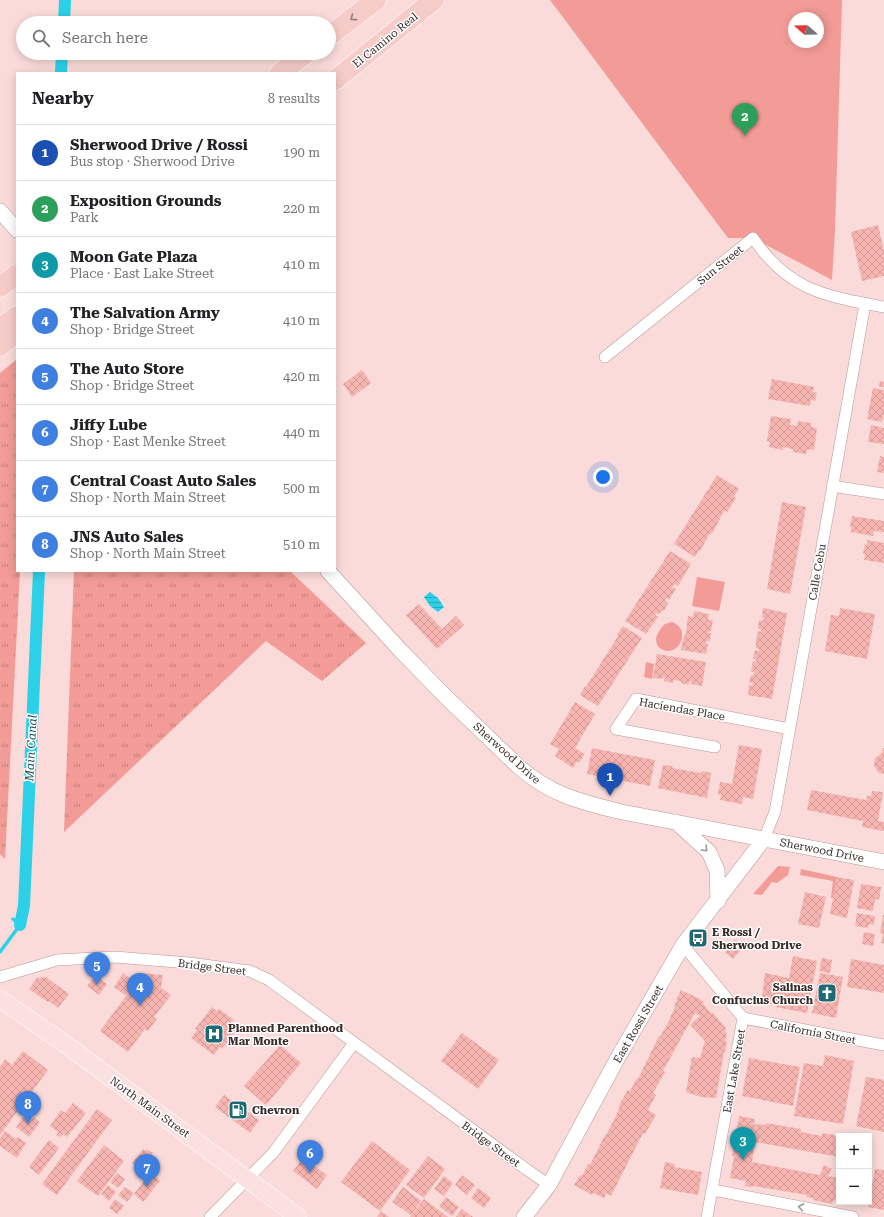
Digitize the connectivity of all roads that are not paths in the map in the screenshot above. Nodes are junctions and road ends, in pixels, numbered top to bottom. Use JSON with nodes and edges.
{"nodes":[{"id":1,"x":376,"y":0,"type":"edge"},
{"id":2,"x":434,"y":0,"type":"edge"},
{"id":3,"x":336,"y":31,"type":"edge"},
{"id":4,"x":298,"y":60,"type":"edge"},
{"id":5,"x":281,"y":72,"type":"edge"},
{"id":6,"x":336,"y":79,"type":"edge"},
{"id":7,"x":0,"y":211,"type":"edge"},
{"id":8,"x":14,"y":226,"type":"edge"},
{"id":9,"x":16,"y":275,"type":"edge"},
{"id":10,"x":0,"y":286,"type":"edge"},
{"id":11,"x":865,"y":304,"type":"junction"},
{"id":12,"x":884,"y":307,"type":"edge"},
{"id":13,"x":16,"y":317,"type":"edge"},
{"id":14,"x":0,"y":328,"type":"edge"},
{"id":15,"x":16,"y":333,"type":"edge"},
{"id":16,"x":0,"y":346,"type":"edge"},
{"id":17,"x":605,"y":357,"type":"dead end"},
{"id":18,"x":832,"y":486,"type":"junction"},
{"id":19,"x":884,"y":494,"type":"edge"},
{"id":20,"x":329,"y":572,"type":"edge"},
{"id":21,"x":790,"y":729,"type":"junction"},
{"id":22,"x":715,"y":747,"type":"dead end"},
{"id":23,"x":676,"y":822,"type":"junction"},
{"id":24,"x":764,"y":838,"type":"junction"},
{"id":25,"x":884,"y":862,"type":"edge"},
{"id":26,"x":718,"y":901,"type":"junction"},
{"id":27,"x":683,"y":946,"type":"junction"},
{"id":28,"x":0,"y":978,"type":"edge"},
{"id":29,"x":0,"y":999,"type":"edge"},
{"id":30,"x":743,"y":1018,"type":"junction"},
{"id":31,"x":354,"y":1043,"type":"junction"},
{"id":32,"x":884,"y":1045,"type":"edge"},
{"id":33,"x":248,"y":1179,"type":"junction"},
{"id":34,"x":549,"y":1185,"type":"junction"},
{"id":35,"x":712,"y":1190,"type":"junction"},
{"id":36,"x":210,"y":1217,"type":"edge"},
{"id":37,"x":298,"y":1217,"type":"edge"},
{"id":38,"x":524,"y":1217,"type":"edge"},
{"id":39,"x":707,"y":1217,"type":"edge"},
{"id":40,"x":853,"y":1217,"type":"edge"}],
"edges":[{"from":1,"to":3,"type":"highway","one_way":true},
{"from":2,"to":6,"type":"highway","name":"El Camino Real"},
{"from":4,"to":5,"type":"highway"},
{"from":7,"to":8,"type":"main road"},
{"from":9,"to":10,"type":"highway"},
{"from":11,"to":12,"type":"street","name":"Sun Street"},
{"from":11,"to":17,"type":"street","name":"Sun Street"},
{"from":11,"to":18,"type":"street","name":"Calle Cebu"},
{"from":13,"to":14,"type":"highway"},
{"from":15,"to":16,"type":"highway"},
{"from":18,"to":19,"type":"street"},
{"from":18,"to":21,"type":"street","name":"Calle Cebu"},
{"from":20,"to":23,"type":"main road","name":"Sherwood Drive"},
{"from":21,"to":22,"type":"street","name":"Haciendas Place"},
{"from":21,"to":24,"type":"street","name":"Calle Cebu"},
{"from":23,"to":24,"type":"main road","name":"Sherwood Drive"},
{"from":23,"to":26,"type":"main road","one_way":true},
{"from":24,"to":25,"type":"main road","name":"Sherwood Drive"},
{"from":24,"to":26,"type":"main road","name":"East Rossi Street"},
{"from":26,"to":27,"type":"main road","name":"East Rossi Street"},
{"from":27,"to":30,"type":"street","name":"East Lake Street"},
{"from":27,"to":34,"type":"main road","name":"East Rossi Street"},
{"from":28,"to":31,"type":"street","name":"Bridge Street"},
{"from":29,"to":33,"type":"main road","name":"North Main Street"},
{"from":30,"to":32,"type":"street","name":"California Street"},
{"from":30,"to":35,"type":"street","name":"East Lake Street"},
{"from":31,"to":33,"type":"street"},
{"from":31,"to":34,"type":"street","name":"Bridge Street"},
{"from":33,"to":36,"type":"street"},
{"from":33,"to":37,"type":"main road","name":"North Main Street"},
{"from":34,"to":38,"type":"main road","name":"East Rossi Street"},
{"from":35,"to":39,"type":"street","name":"East Lake Street"},
{"from":40,"to":35,"type":"street","one_way":true}]}
